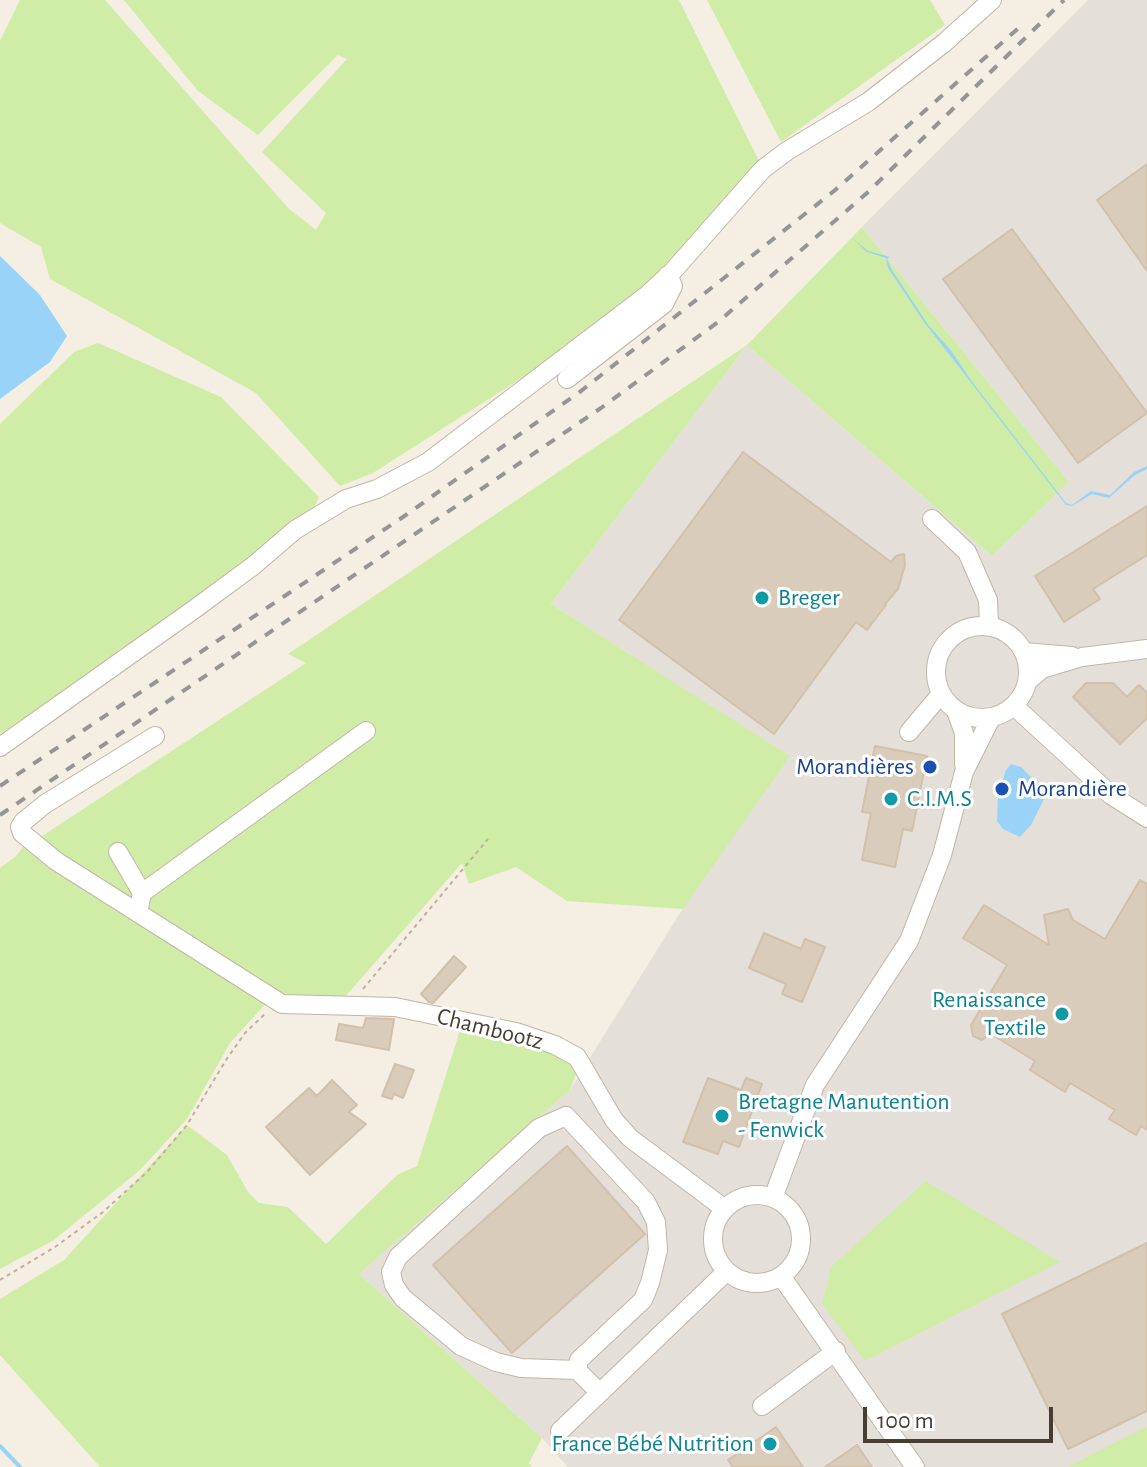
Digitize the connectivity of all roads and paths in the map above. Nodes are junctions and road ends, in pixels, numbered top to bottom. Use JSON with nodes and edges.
{"nodes":[{"id":1,"x":992,"y":0,"type":"edge"},
{"id":2,"x":668,"y":275,"type":"junction"},
{"id":3,"x":567,"y":379,"type":"dead end"},
{"id":4,"x":932,"y":519,"type":"dead end"},
{"id":5,"x":989,"y":626,"type":"junction"},
{"id":6,"x":1147,"y":649,"type":"edge"},
{"id":7,"x":1024,"y":652,"type":"junction"},
{"id":8,"x":1082,"y":657,"type":"junction"},
{"id":9,"x":1028,"y":681,"type":"junction"},
{"id":10,"x":941,"y":694,"type":"junction"},
{"id":11,"x":1014,"y":706,"type":"junction"},
{"id":12,"x":956,"y":711,"type":"junction"},
{"id":13,"x":991,"y":718,"type":"junction"},
{"id":14,"x":366,"y":731,"type":"dead end"},
{"id":15,"x":909,"y":732,"type":"dead end"},
{"id":16,"x":155,"y":736,"type":"dead end"},
{"id":17,"x":0,"y":747,"type":"edge"},
{"id":18,"x":964,"y":772,"type":"junction"},
{"id":19,"x":1147,"y":818,"type":"edge"},
{"id":20,"x":488,"y":839,"type":"dead end"},
{"id":21,"x":118,"y":852,"type":"dead end"},
{"id":22,"x":142,"y":893,"type":"junction"},
{"id":23,"x":138,"y":913,"type":"junction"},
{"id":24,"x":282,"y":1004,"type":"junction"},
{"id":25,"x":353,"y":1008,"type":"junction"},
{"id":26,"x":773,"y":1198,"type":"junction"},
{"id":27,"x":725,"y":1209,"type":"junction"},
{"id":28,"x":727,"y":1271,"type":"junction"},
{"id":29,"x":781,"y":1276,"type":"junction"},
{"id":30,"x":0,"y":1280,"type":"edge"},
{"id":31,"x":836,"y":1351,"type":"junction"},
{"id":32,"x":577,"y":1370,"type":"junction"},
{"id":33,"x":600,"y":1393,"type":"junction"},
{"id":34,"x":762,"y":1406,"type":"dead end"},
{"id":35,"x":560,"y":1431,"type":"dead end"},
{"id":36,"x":915,"y":1467,"type":"edge"}],
"edges":[{"from":1,"to":2,"type":"street"},
{"from":2,"to":3,"type":"street"},
{"from":2,"to":17,"type":"street"},
{"from":4,"to":5,"type":"street"},
{"from":5,"to":7,"type":"street"},
{"from":5,"to":10,"type":"street"},
{"from":6,"to":8,"type":"street"},
{"from":7,"to":8,"type":"street"},
{"from":7,"to":9,"type":"street"},
{"from":8,"to":9,"type":"street"},
{"from":9,"to":11,"type":"street"},
{"from":10,"to":12,"type":"street"},
{"from":10,"to":15,"type":"street"},
{"from":11,"to":13,"type":"street"},
{"from":11,"to":19,"type":"street"},
{"from":12,"to":13,"type":"street"},
{"from":12,"to":18,"type":"street"},
{"from":13,"to":18,"type":"street"},
{"from":14,"to":22,"type":"street"},
{"from":16,"to":23,"type":"street"},
{"from":18,"to":26,"type":"street"},
{"from":20,"to":25,"type":"path"},
{"from":21,"to":22,"type":"street"},
{"from":22,"to":23,"type":"street"},
{"from":23,"to":24,"type":"street"},
{"from":24,"to":25,"type":"street","name":"Chambootz"},
{"from":24,"to":30,"type":"path"},
{"from":25,"to":27,"type":"street","name":"Chambootz"},
{"from":26,"to":27,"type":"street"},
{"from":26,"to":29,"type":"street"},
{"from":27,"to":28,"type":"street"},
{"from":28,"to":29,"type":"street"},
{"from":28,"to":33,"type":"street"},
{"from":29,"to":31,"type":"street"},
{"from":31,"to":34,"type":"street"},
{"from":31,"to":36,"type":"street"},
{"from":32,"to":32,"type":"street"},
{"from":32,"to":33,"type":"street"},
{"from":33,"to":35,"type":"street"}]}
